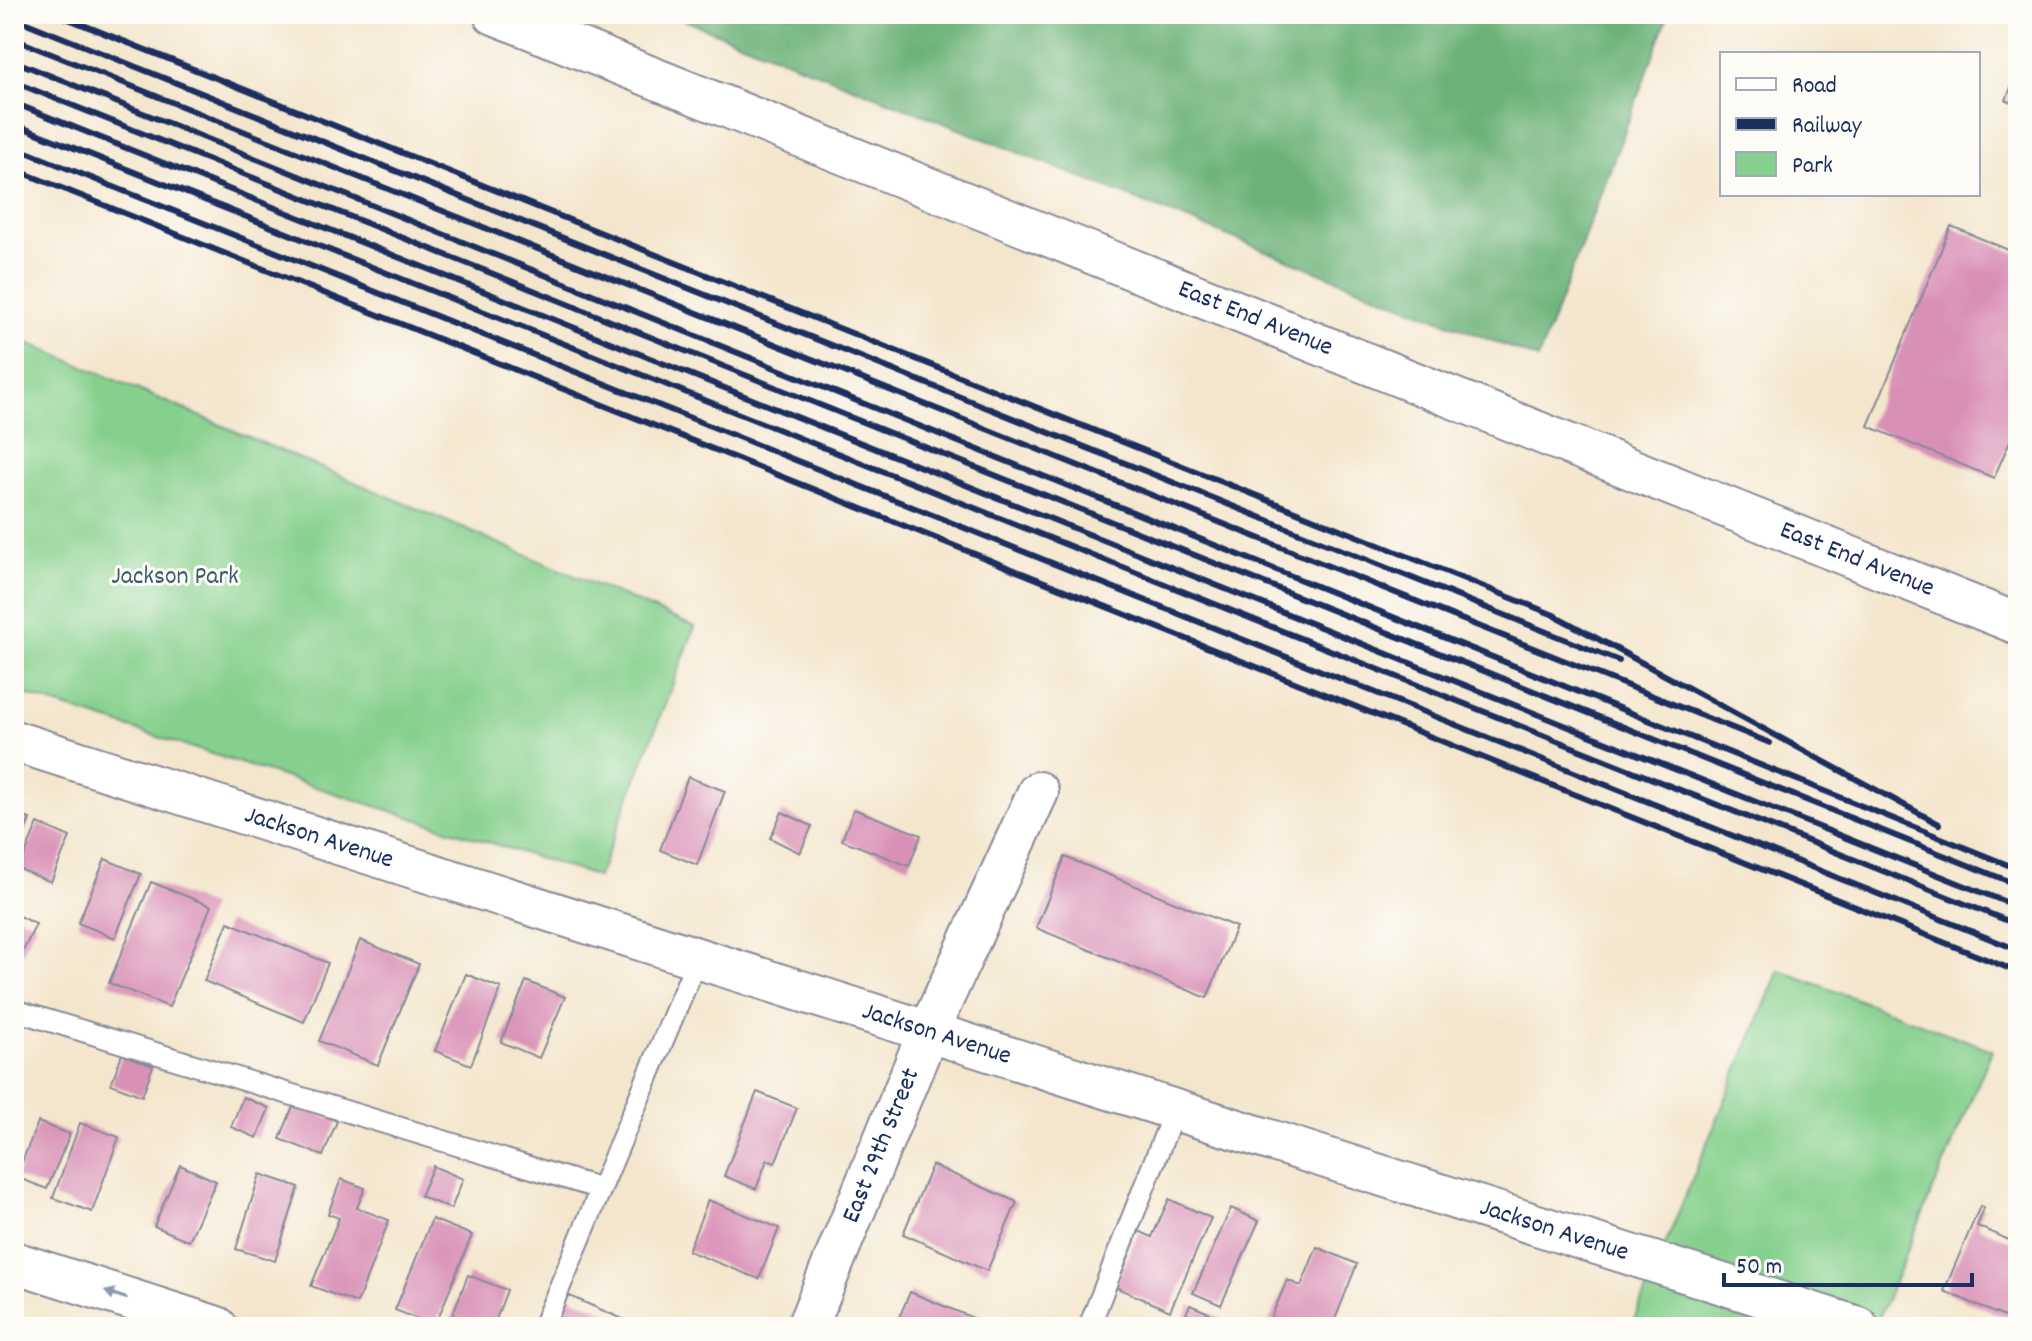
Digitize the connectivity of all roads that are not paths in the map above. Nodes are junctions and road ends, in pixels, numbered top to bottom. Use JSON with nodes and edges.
{"nodes":[{"id":1,"x":494,"y":14,"type":"edge"},
{"id":2,"x":2018,"y":624,"type":"edge"},
{"id":3,"x":14,"y":741,"type":"edge"},
{"id":4,"x":1038,"y":792,"type":"dead end"},
{"id":5,"x":698,"y":957,"type":"junction"},
{"id":6,"x":14,"y":1010,"type":"edge"},
{"id":7,"x":928,"y":1032,"type":"junction"},
{"id":8,"x":1175,"y":1109,"type":"junction"},
{"id":9,"x":601,"y":1189,"type":"junction"},
{"id":10,"x":14,"y":1262,"type":"edge"},
{"id":11,"x":217,"y":1327,"type":"edge"},
{"id":12,"x":543,"y":1327,"type":"edge"},
{"id":13,"x":807,"y":1327,"type":"edge"},
{"id":14,"x":1089,"y":1327,"type":"edge"},
{"id":15,"x":1858,"y":1327,"type":"edge"}],
"edges":[{"from":1,"to":2,"type":"street","name":"East End Avenue"},
{"from":3,"to":5,"type":"street","name":"Jackson Avenue"},
{"from":4,"to":7,"type":"street","name":"East 29th Street"},
{"from":5,"to":7,"type":"street","name":"Jackson Avenue"},
{"from":5,"to":9,"type":"lane"},
{"from":6,"to":9,"type":"lane"},
{"from":7,"to":8,"type":"street","name":"Jackson Avenue"},
{"from":7,"to":13,"type":"street","name":"East 29th Street"},
{"from":8,"to":14,"type":"lane"},
{"from":8,"to":15,"type":"street","name":"Jackson Avenue"},
{"from":9,"to":12,"type":"lane"},
{"from":11,"to":10,"type":"street","one_way":true}]}
